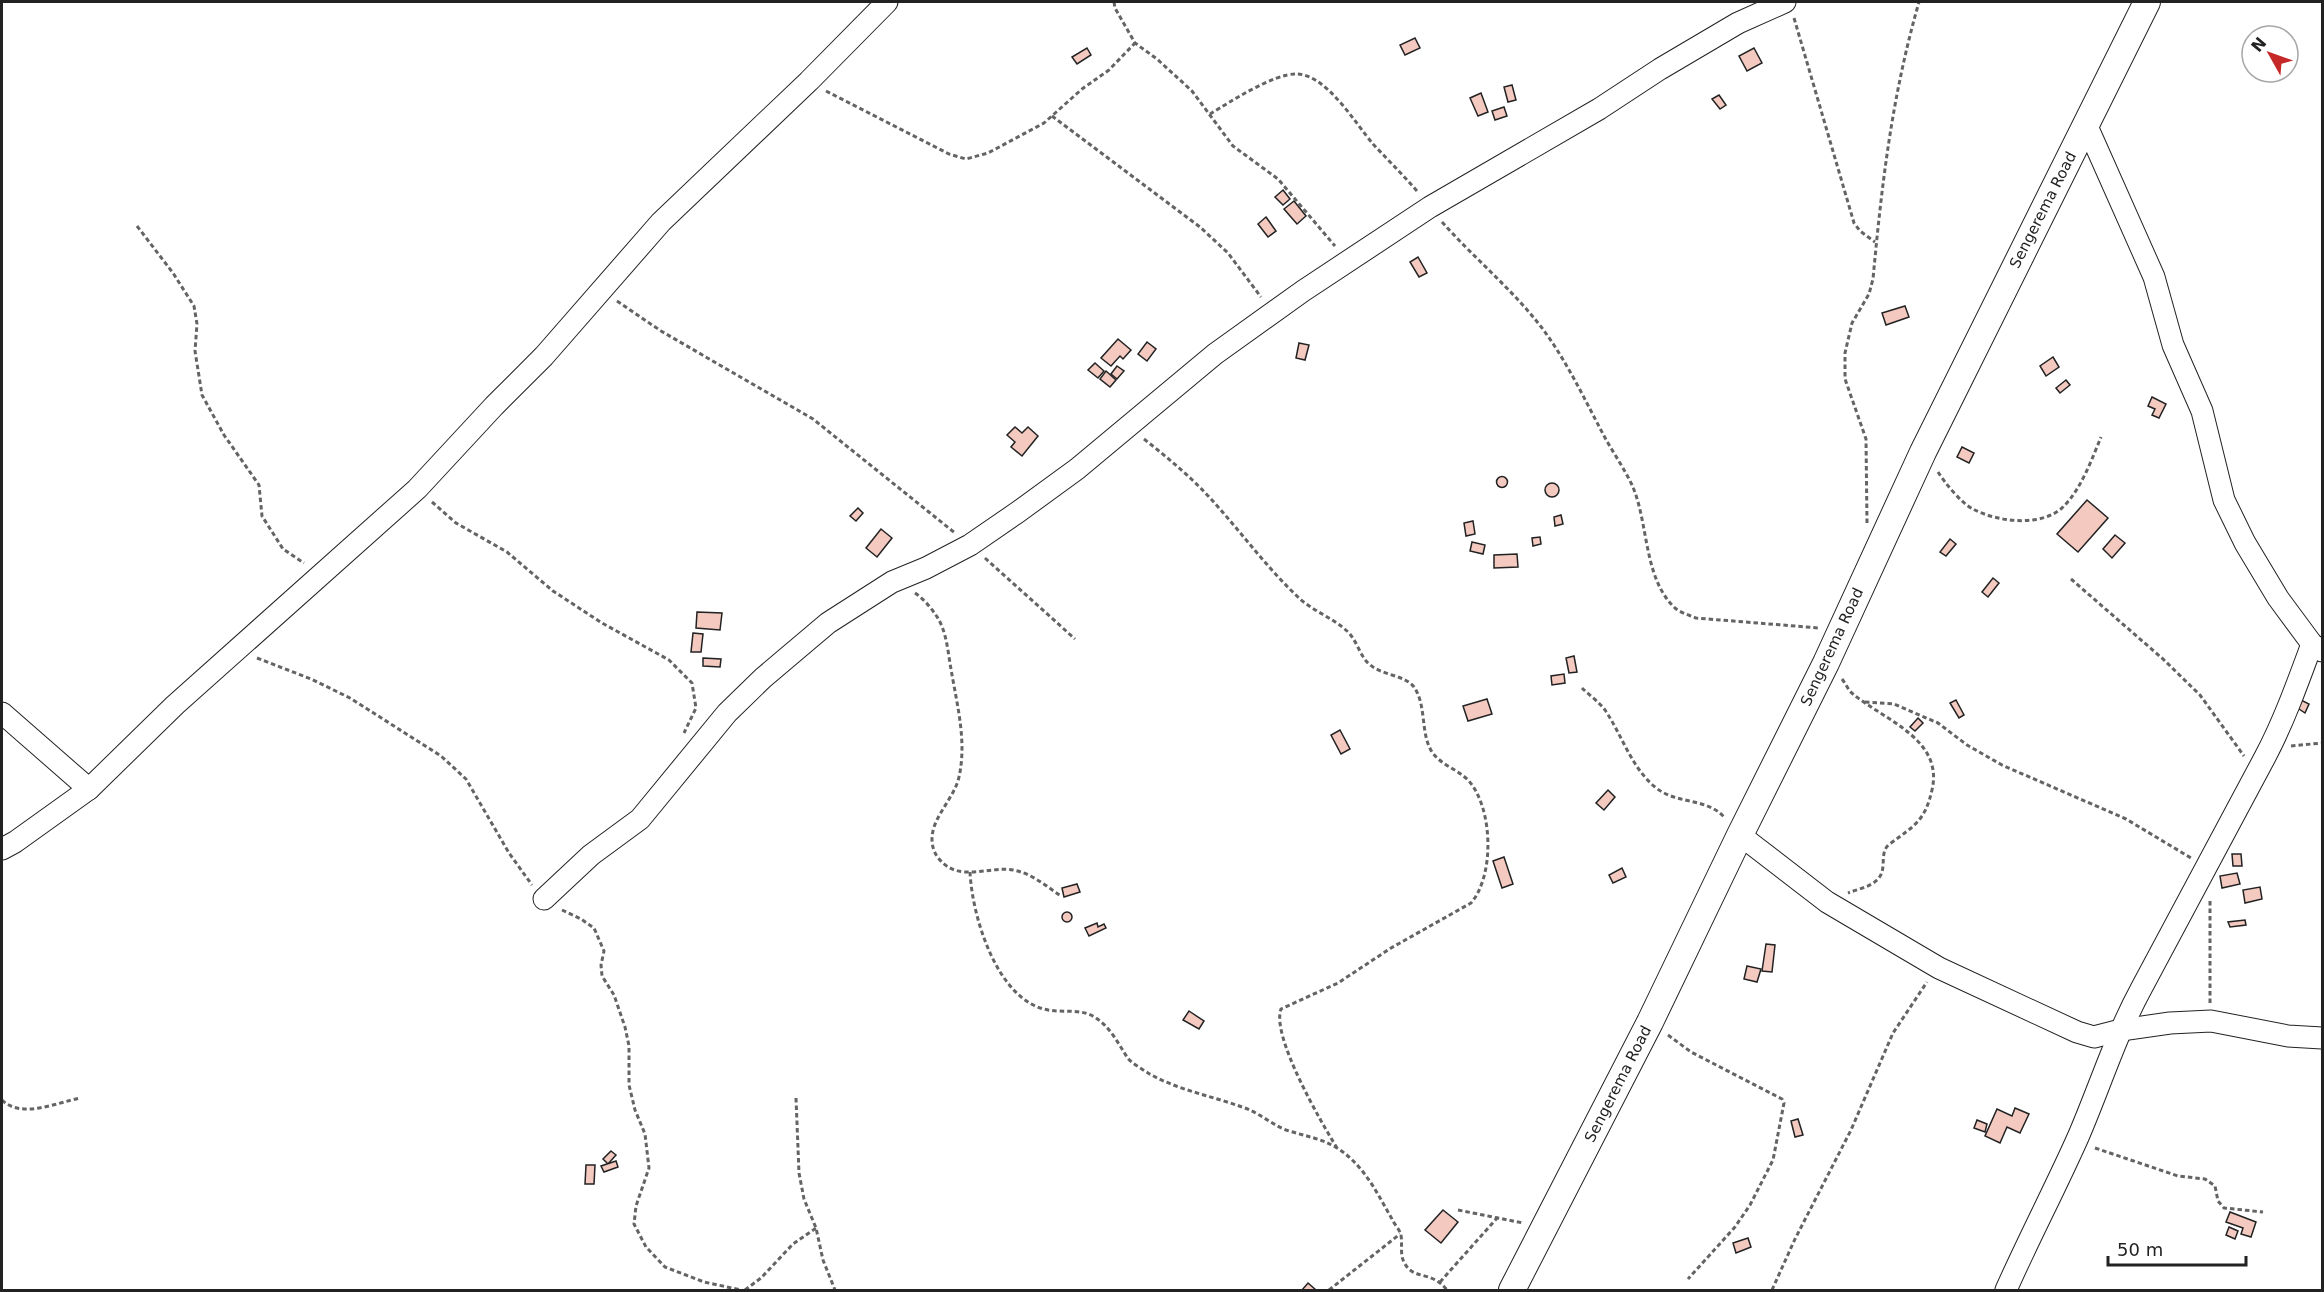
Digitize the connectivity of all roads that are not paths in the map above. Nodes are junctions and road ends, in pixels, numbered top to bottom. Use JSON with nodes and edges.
{"nodes":[{"id":1,"x":887,"y":2,"type":"edge"},
{"id":2,"x":2146,"y":2,"type":"edge"},
{"id":3,"x":1789,"y":7,"type":"edge"},
{"id":4,"x":2086,"y":124,"type":"junction"},
{"id":5,"x":2317,"y":648,"type":"edge"},
{"id":6,"x":2,"y":713,"type":"edge"},
{"id":7,"x":89,"y":789,"type":"junction"},
{"id":8,"x":1740,"y":835,"type":"junction"},
{"id":9,"x":2,"y":849,"type":"edge"},
{"id":10,"x":544,"y":899,"type":"road end"},
{"id":11,"x":2121,"y":1030,"type":"junction"},
{"id":12,"x":2322,"y":1038,"type":"edge"},
{"id":13,"x":1512,"y":1290,"type":"edge"},
{"id":14,"x":2006,"y":1290,"type":"edge"}],
"edges":[{"from":1,"to":7,"type":"street"},
{"from":2,"to":4,"type":"main road","name":"Sengerema Road"},
{"from":3,"to":10,"type":"street"},
{"from":4,"to":5,"type":"street"},
{"from":4,"to":8,"type":"main road","name":"Sengerema Road"},
{"from":5,"to":11,"type":"street"},
{"from":6,"to":7,"type":"street"},
{"from":7,"to":9,"type":"street"},
{"from":8,"to":11,"type":"street"},
{"from":8,"to":13,"type":"main road","name":"Sengerema Road"},
{"from":11,"to":12,"type":"street"},
{"from":11,"to":14,"type":"street"}]}
